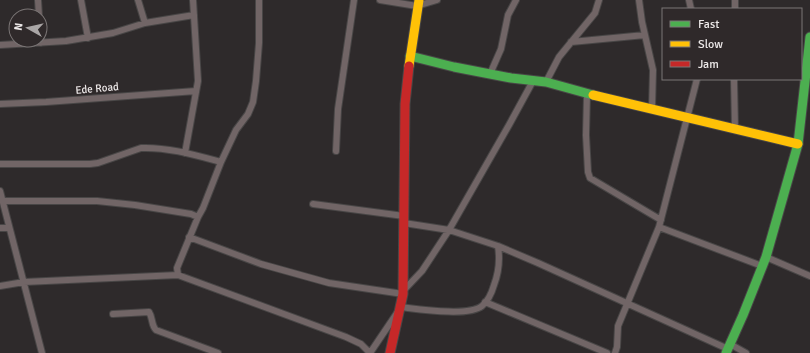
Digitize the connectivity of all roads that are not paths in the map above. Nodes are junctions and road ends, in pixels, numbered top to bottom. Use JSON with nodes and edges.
{"nodes":[{"id":1,"x":81,"y":0,"type":"edge"},
{"id":2,"x":138,"y":0,"type":"edge"},
{"id":3,"x":193,"y":0,"type":"edge"},
{"id":4,"x":259,"y":0,"type":"edge"},
{"id":5,"x":354,"y":0,"type":"edge"},
{"id":6,"x":380,"y":0,"type":"edge"},
{"id":7,"x":437,"y":0,"type":"edge"},
{"id":8,"x":516,"y":0,"type":"edge"},
{"id":9,"x":599,"y":0,"type":"edge"},
{"id":10,"x":639,"y":0,"type":"edge"},
{"id":11,"x":418,"y":3,"type":"edge"},
{"id":12,"x":194,"y":15,"type":"junction"},
{"id":13,"x":145,"y":23,"type":"junction"},
{"id":14,"x":645,"y":35,"type":"junction"},
{"id":15,"x":810,"y":37,"type":"edge"},
{"id":16,"x":88,"y":38,"type":"junction"},
{"id":17,"x":48,"y":42,"type":"edge"},
{"id":18,"x":570,"y":42,"type":"junction"},
{"id":19,"x":410,"y":56,"type":"junction"},
{"id":20,"x":490,"y":74,"type":"junction"},
{"id":21,"x":697,"y":80,"type":"edge"},
{"id":22,"x":734,"y":80,"type":"edge"},
{"id":23,"x":533,"y":81,"type":"junction"},
{"id":24,"x":546,"y":82,"type":"junction"},
{"id":25,"x":196,"y":91,"type":"junction"},
{"id":26,"x":588,"y":94,"type":"junction"},
{"id":27,"x":0,"y":104,"type":"edge"},
{"id":28,"x":652,"y":109,"type":"junction"},
{"id":29,"x":686,"y":117,"type":"junction"},
{"id":30,"x":735,"y":129,"type":"junction"},
{"id":31,"x":798,"y":144,"type":"junction"},
{"id":32,"x":336,"y":151,"type":"dead end"},
{"id":33,"x":185,"y":153,"type":"junction"},
{"id":34,"x":221,"y":162,"type":"junction"},
{"id":35,"x":0,"y":164,"type":"edge"},
{"id":36,"x":0,"y":191,"type":"edge"},
{"id":37,"x":2,"y":201,"type":"junction"},
{"id":38,"x":313,"y":204,"type":"dead end"},
{"id":39,"x":198,"y":217,"type":"junction"},
{"id":40,"x":404,"y":220,"type":"junction"},
{"id":41,"x":661,"y":220,"type":"junction"},
{"id":42,"x":659,"y":227,"type":"junction"},
{"id":43,"x":0,"y":228,"type":"edge"},
{"id":44,"x":9,"y":228,"type":"junction"},
{"id":45,"x":449,"y":230,"type":"junction"},
{"id":46,"x":189,"y":237,"type":"junction"},
{"id":47,"x":498,"y":246,"type":"junction"},
{"id":48,"x":766,"y":257,"type":"junction"},
{"id":49,"x":762,"y":266,"type":"junction"},
{"id":50,"x":178,"y":275,"type":"junction"},
{"id":51,"x":810,"y":276,"type":"edge"},
{"id":52,"x":24,"y":282,"type":"junction"},
{"id":53,"x":0,"y":286,"type":"edge"},
{"id":54,"x":403,"y":292,"type":"junction"},
{"id":55,"x":485,"y":302,"type":"junction"},
{"id":56,"x":627,"y":304,"type":"junction"},
{"id":57,"x":400,"y":309,"type":"junction"},
{"id":58,"x":113,"y":314,"type":"dead end"},
{"id":59,"x":728,"y":349,"type":"edge"},
{"id":60,"x":42,"y":353,"type":"edge"},
{"id":61,"x":218,"y":353,"type":"edge"},
{"id":62,"x":370,"y":353,"type":"edge"},
{"id":63,"x":390,"y":353,"type":"edge"},
{"id":64,"x":607,"y":353,"type":"edge"},
{"id":65,"x":615,"y":353,"type":"edge"},
{"id":66,"x":746,"y":353,"type":"edge"}],
"edges":[{"from":1,"to":16,"type":"street"},
{"from":2,"to":13,"type":"street"},
{"from":3,"to":12,"type":"street"},
{"from":4,"to":34,"type":"street"},
{"from":5,"to":32,"type":"street"},
{"from":6,"to":11,"type":"street"},
{"from":7,"to":11,"type":"street"},
{"from":8,"to":20,"type":"street"},
{"from":9,"to":18,"type":"street"},
{"from":10,"to":14,"type":"street"},
{"from":11,"to":19,"type":"street"},
{"from":12,"to":13,"type":"street"},
{"from":12,"to":25,"type":"street"},
{"from":13,"to":16,"type":"street"},
{"from":14,"to":18,"type":"street"},
{"from":14,"to":28,"type":"street"},
{"from":15,"to":31,"type":"street"},
{"from":16,"to":17,"type":"street"},
{"from":18,"to":24,"type":"street"},
{"from":19,"to":20,"type":"street"},
{"from":19,"to":40,"type":"street"},
{"from":20,"to":23,"type":"street"},
{"from":21,"to":29,"type":"street"},
{"from":22,"to":30,"type":"street"},
{"from":23,"to":24,"type":"street"},
{"from":23,"to":45,"type":"street"},
{"from":24,"to":26,"type":"street"},
{"from":25,"to":27,"type":"street","name":"Ede Road"},
{"from":25,"to":33,"type":"street"},
{"from":26,"to":28,"type":"street"},
{"from":26,"to":41,"type":"street"},
{"from":28,"to":29,"type":"street"},
{"from":29,"to":30,"type":"street"},
{"from":29,"to":41,"type":"street"},
{"from":30,"to":31,"type":"street"},
{"from":31,"to":48,"type":"street"},
{"from":33,"to":34,"type":"street"},
{"from":33,"to":35,"type":"street"},
{"from":34,"to":39,"type":"street"},
{"from":36,"to":37,"type":"street"},
{"from":37,"to":39,"type":"street"},
{"from":37,"to":44,"type":"street"},
{"from":38,"to":40,"type":"street"},
{"from":39,"to":46,"type":"street"},
{"from":40,"to":45,"type":"street"},
{"from":40,"to":54,"type":"street"},
{"from":41,"to":42,"type":"street"},
{"from":42,"to":49,"type":"street"},
{"from":42,"to":56,"type":"street"},
{"from":43,"to":44,"type":"street"},
{"from":44,"to":52,"type":"street"},
{"from":45,"to":47,"type":"street"},
{"from":45,"to":54,"type":"street"},
{"from":46,"to":50,"type":"street"},
{"from":46,"to":54,"type":"street"},
{"from":47,"to":55,"type":"street"},
{"from":47,"to":56,"type":"street"},
{"from":48,"to":49,"type":"street"},
{"from":48,"to":51,"type":"street"},
{"from":49,"to":59,"type":"street"},
{"from":50,"to":52,"type":"street"},
{"from":50,"to":62,"type":"street"},
{"from":52,"to":53,"type":"street"},
{"from":52,"to":60,"type":"street"},
{"from":54,"to":57,"type":"street"},
{"from":55,"to":57,"type":"street"},
{"from":55,"to":64,"type":"street"},
{"from":56,"to":59,"type":"street"},
{"from":56,"to":65,"type":"street"},
{"from":57,"to":62,"type":"street"},
{"from":57,"to":63,"type":"street"},
{"from":58,"to":61,"type":"street"},
{"from":59,"to":66,"type":"street"}]}
